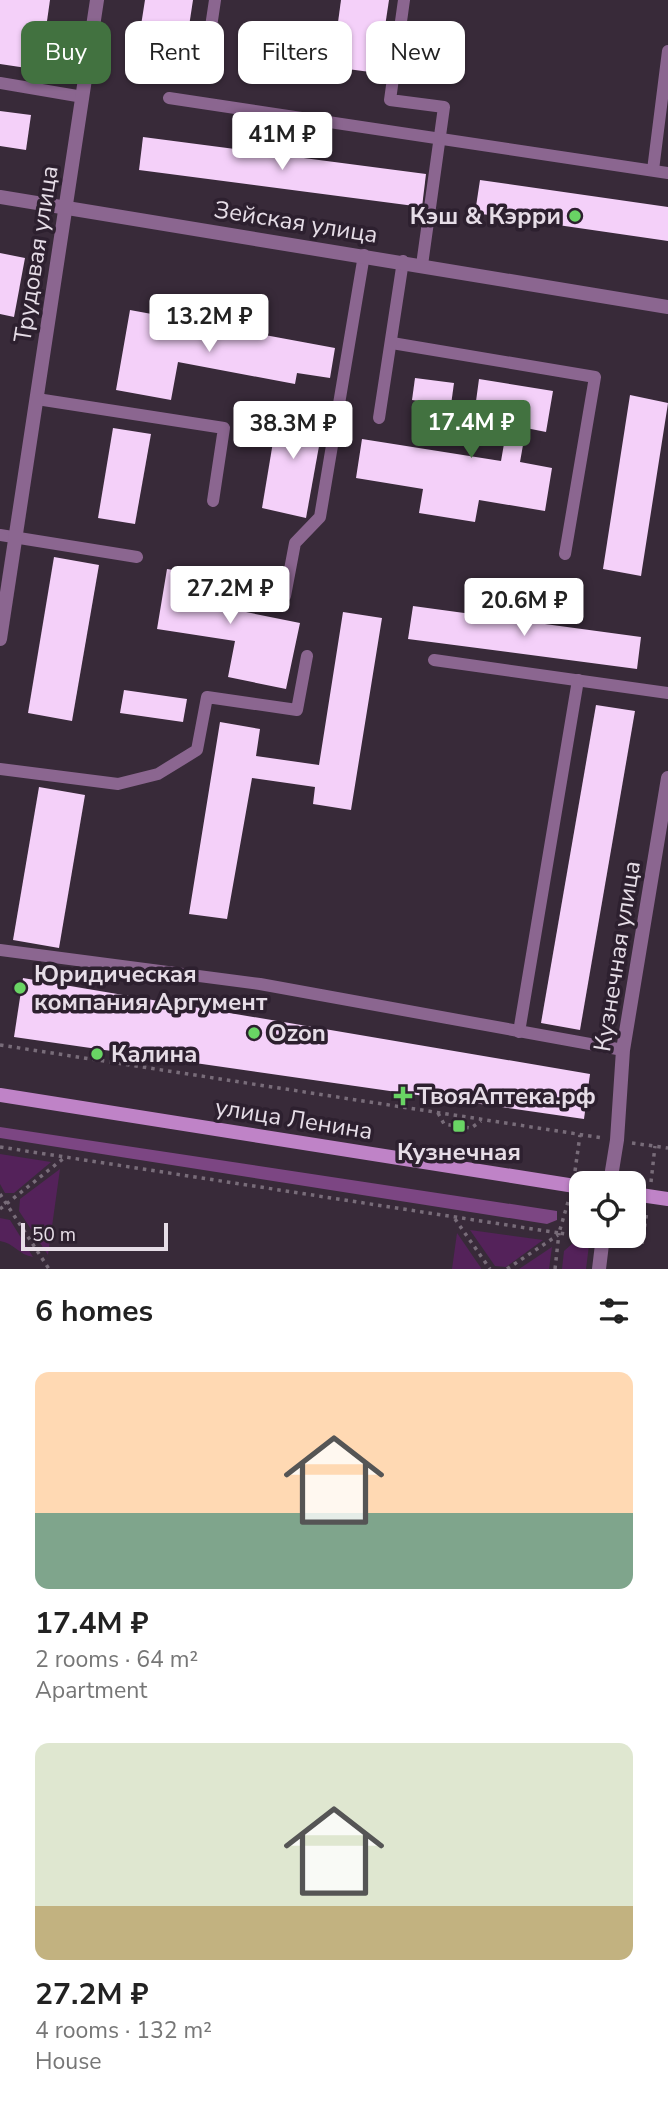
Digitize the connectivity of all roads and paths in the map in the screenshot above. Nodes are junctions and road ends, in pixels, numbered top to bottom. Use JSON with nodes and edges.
{"nodes":[{"id":1,"x":97,"y":0,"type":"edge"},
{"id":2,"x":215,"y":0,"type":"edge"},
{"id":3,"x":404,"y":0,"type":"edge"},
{"id":4,"x":212,"y":21,"type":"edge"},
{"id":5,"x":668,"y":51,"type":"edge"},
{"id":6,"x":0,"y":83,"type":"edge"},
{"id":7,"x":83,"y":97,"type":"junction"},
{"id":8,"x":169,"y":98,"type":"dead end"},
{"id":9,"x":440,"y":139,"type":"junction"},
{"id":10,"x":653,"y":170,"type":"junction"},
{"id":11,"x":668,"y":173,"type":"edge"},
{"id":12,"x":0,"y":197,"type":"edge"},
{"id":13,"x":67,"y":208,"type":"junction"},
{"id":14,"x":364,"y":255,"type":"junction"},
{"id":15,"x":402,"y":261,"type":"junction"},
{"id":16,"x":422,"y":264,"type":"junction"},
{"id":17,"x":668,"y":307,"type":"edge"},
{"id":18,"x":391,"y":343,"type":"junction"},
{"id":19,"x":37,"y":399,"type":"junction"},
{"id":20,"x":379,"y":418,"type":"dead end"},
{"id":21,"x":213,"y":500,"type":"dead end"},
{"id":22,"x":0,"y":535,"type":"edge"},
{"id":23,"x":15,"y":538,"type":"junction"},
{"id":24,"x":565,"y":554,"type":"dead end"},
{"id":25,"x":137,"y":558,"type":"dead end"},
{"id":26,"x":285,"y":596,"type":"dead end"},
{"id":27,"x":0,"y":639,"type":"edge"},
{"id":28,"x":307,"y":656,"type":"dead end"},
{"id":29,"x":434,"y":660,"type":"dead end"},
{"id":30,"x":578,"y":680,"type":"junction"},
{"id":31,"x":668,"y":693,"type":"edge"},
{"id":32,"x":0,"y":769,"type":"edge"},
{"id":33,"x":668,"y":778,"type":"edge"},
{"id":34,"x":666,"y":800,"type":"edge"},
{"id":35,"x":0,"y":950,"type":"edge"},
{"id":36,"x":519,"y":1032,"type":"junction"},
{"id":37,"x":0,"y":1045,"type":"edge"},
{"id":38,"x":623,"y":1050,"type":"junction"},
{"id":39,"x":0,"y":1095,"type":"edge"},
{"id":40,"x":438,"y":1112,"type":"junction"},
{"id":41,"x":483,"y":1119,"type":"junction"},
{"id":42,"x":580,"y":1135,"type":"junction"},
{"id":43,"x":617,"y":1140,"type":"junction"},
{"id":44,"x":655,"y":1146,"type":"junction"},
{"id":45,"x":0,"y":1147,"type":"edge"},
{"id":46,"x":668,"y":1149,"type":"edge"},
{"id":47,"x":64,"y":1157,"type":"junction"},
{"id":48,"x":578,"y":1171,"type":"edge"},
{"id":49,"x":612,"y":1171,"type":"edge"},
{"id":50,"x":569,"y":1185,"type":"edge"},
{"id":51,"x":0,"y":1194,"type":"edge"},
{"id":52,"x":646,"y":1196,"type":"edge"},
{"id":53,"x":649,"y":1196,"type":"junction"},
{"id":54,"x":668,"y":1199,"type":"edge"},
{"id":55,"x":6,"y":1204,"type":"junction"},
{"id":56,"x":569,"y":1207,"type":"edge"},
{"id":57,"x":0,"y":1209,"type":"edge"},
{"id":58,"x":646,"y":1217,"type":"edge"},
{"id":59,"x":454,"y":1218,"type":"junction"},
{"id":60,"x":559,"y":1233,"type":"junction"},
{"id":61,"x":569,"y":1234,"type":"edge"},
{"id":62,"x":602,"y":1248,"type":"edge"},
{"id":63,"x":48,"y":1269,"type":"edge"},
{"id":64,"x":490,"y":1269,"type":"edge"},
{"id":65,"x":507,"y":1269,"type":"edge"},
{"id":66,"x":555,"y":1269,"type":"edge"},
{"id":67,"x":599,"y":1269,"type":"edge"}],
"edges":[{"from":1,"to":7,"type":"street","name":"Трудовая улица"},
{"from":2,"to":4,"type":"lane"},
{"from":3,"to":9,"type":"lane"},
{"from":5,"to":10,"type":"lane"},
{"from":6,"to":7,"type":"lane"},
{"from":7,"to":13,"type":"street","name":"Трудовая улица"},
{"from":8,"to":9,"type":"lane"},
{"from":9,"to":10,"type":"lane"},
{"from":9,"to":16,"type":"lane"},
{"from":10,"to":11,"type":"lane"},
{"from":12,"to":13,"type":"street","name":"Зейская улица"},
{"from":13,"to":14,"type":"street","name":"Зейская улица"},
{"from":13,"to":19,"type":"street","name":"Трудовая улица"},
{"from":14,"to":15,"type":"street","name":"Зейская улица"},
{"from":14,"to":26,"type":"lane"},
{"from":15,"to":16,"type":"street","name":"Зейская улица"},
{"from":15,"to":18,"type":"lane"},
{"from":16,"to":17,"type":"street","name":"Зейская улица"},
{"from":18,"to":20,"type":"lane"},
{"from":18,"to":24,"type":"lane"},
{"from":19,"to":21,"type":"lane"},
{"from":19,"to":23,"type":"street","name":"Трудовая улица"},
{"from":22,"to":23,"type":"lane"},
{"from":23,"to":25,"type":"lane"},
{"from":23,"to":27,"type":"street","name":"Трудовая улица"},
{"from":28,"to":32,"type":"lane"},
{"from":29,"to":30,"type":"lane"},
{"from":30,"to":31,"type":"lane"},
{"from":30,"to":36,"type":"lane"},
{"from":33,"to":34,"type":"street","name":"Кузнечная улица"},
{"from":34,"to":38,"type":"street","name":"Кузнечная улица"},
{"from":35,"to":36,"type":"lane"},
{"from":36,"to":38,"type":"lane"},
{"from":37,"to":40,"type":"path"},
{"from":38,"to":43,"type":"street","name":"Кузнечная улица"},
{"from":39,"to":50,"type":"main road","name":"улица Ленина"},
{"from":40,"to":41,"type":"path"},
{"from":40,"to":41,"type":"path"},
{"from":41,"to":42,"type":"path"},
{"from":42,"to":43,"type":"path"},
{"from":42,"to":48,"type":"path"},
{"from":43,"to":44,"type":"path"},
{"from":43,"to":49,"type":"street","name":"Кузнечная улица"},
{"from":44,"to":46,"type":"path"},
{"from":44,"to":53,"type":"path"},
{"from":45,"to":47,"type":"path"},
{"from":47,"to":55,"type":"path"},
{"from":47,"to":59,"type":"path"},
{"from":51,"to":55,"type":"path"},
{"from":52,"to":53,"type":"main road"},
{"from":53,"to":54,"type":"main road"},
{"from":53,"to":58,"type":"path"},
{"from":55,"to":57,"type":"path"},
{"from":55,"to":63,"type":"path"},
{"from":56,"to":60,"type":"path"},
{"from":59,"to":60,"type":"path"},
{"from":59,"to":64,"type":"path"},
{"from":60,"to":61,"type":"path"},
{"from":60,"to":65,"type":"path"},
{"from":60,"to":66,"type":"path"},
{"from":62,"to":67,"type":"street"}]}
